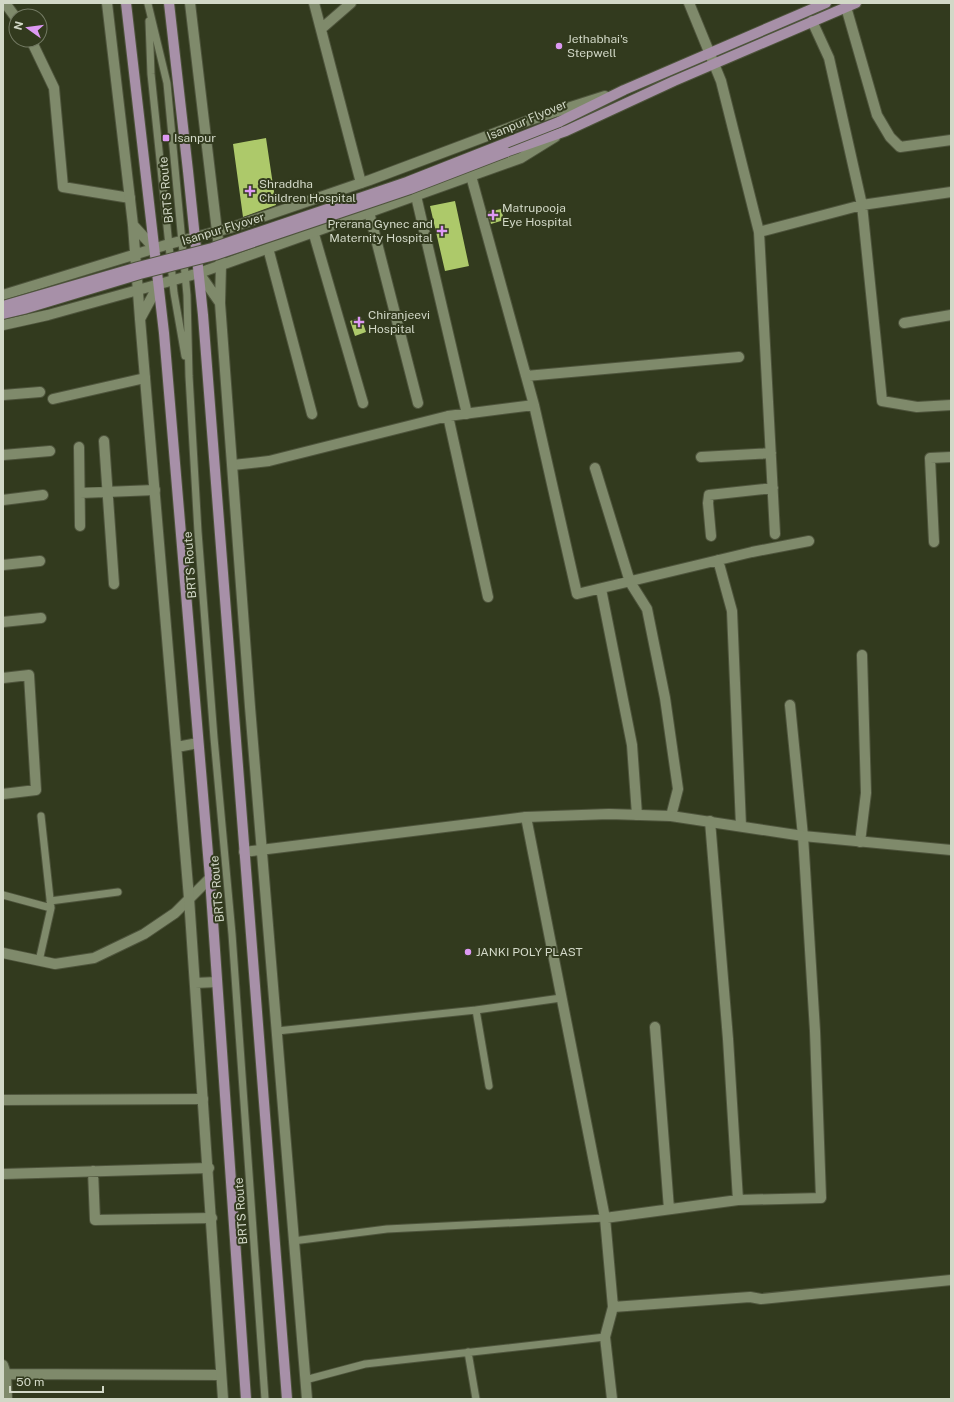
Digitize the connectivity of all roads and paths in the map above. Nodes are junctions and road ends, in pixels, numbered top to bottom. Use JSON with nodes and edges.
{"nodes":[{"id":1,"x":107,"y":3,"type":"edge"},
{"id":2,"x":126,"y":3,"type":"edge"},
{"id":3,"x":148,"y":3,"type":"edge"},
{"id":4,"x":169,"y":3,"type":"edge"},
{"id":5,"x":190,"y":3,"type":"edge"},
{"id":6,"x":314,"y":3,"type":"edge"},
{"id":7,"x":350,"y":3,"type":"edge"},
{"id":8,"x":689,"y":3,"type":"edge"},
{"id":9,"x":826,"y":3,"type":"edge"},
{"id":10,"x":853,"y":4,"type":"edge"},
{"id":11,"x":812,"y":21,"type":"junction"},
{"id":12,"x":321,"y":29,"type":"junction"},
{"id":13,"x":35,"y":48,"type":"edge"},
{"id":14,"x":709,"y":53,"type":"junction"},
{"id":15,"x":714,"y":64,"type":"junction"},
{"id":16,"x":624,"y":90,"type":"junction"},
{"id":17,"x":566,"y":131,"type":"junction"},
{"id":18,"x":951,"y":140,"type":"edge"},
{"id":19,"x":471,"y":176,"type":"junction"},
{"id":20,"x":361,"y":183,"type":"junction"},
{"id":21,"x":951,"y":192,"type":"edge"},
{"id":22,"x":416,"y":196,"type":"junction"},
{"id":23,"x":130,"y":198,"type":"junction"},
{"id":24,"x":862,"y":205,"type":"junction"},
{"id":25,"x":369,"y":212,"type":"junction"},
{"id":26,"x":132,"y":225,"type":"junction"},
{"id":27,"x":314,"y":231,"type":"junction"},
{"id":28,"x":217,"y":232,"type":"junction"},
{"id":29,"x":759,"y":232,"type":"junction"},
{"id":30,"x":195,"y":238,"type":"junction"},
{"id":31,"x":182,"y":241,"type":"junction"},
{"id":32,"x":170,"y":244,"type":"junction"},
{"id":33,"x":268,"y":248,"type":"junction"},
{"id":34,"x":155,"y":249,"type":"junction"},
{"id":35,"x":134,"y":255,"type":"junction"},
{"id":36,"x":221,"y":265,"type":"junction"},
{"id":37,"x":199,"y":272,"type":"junction"},
{"id":38,"x":185,"y":276,"type":"junction"},
{"id":39,"x":173,"y":279,"type":"junction"},
{"id":40,"x":158,"y":284,"type":"junction"},
{"id":41,"x":138,"y":290,"type":"junction"},
{"id":42,"x":3,"y":294,"type":"edge"},
{"id":43,"x":220,"y":303,"type":"junction"},
{"id":44,"x":3,"y":306,"type":"edge"},
{"id":45,"x":3,"y":314,"type":"edge"},
{"id":46,"x":951,"y":315,"type":"edge"},
{"id":47,"x":140,"y":318,"type":"junction"},
{"id":48,"x":904,"y":323,"type":"dead end"},
{"id":49,"x":3,"y":325,"type":"edge"},
{"id":50,"x":739,"y":356,"type":"dead end"},
{"id":51,"x":189,"y":376,"type":"junction"},
{"id":52,"x":526,"y":376,"type":"junction"},
{"id":53,"x":145,"y":378,"type":"junction"},
{"id":54,"x":40,"y":392,"type":"dead end"},
{"id":55,"x":3,"y":396,"type":"edge"},
{"id":56,"x":53,"y":399,"type":"dead end"},
{"id":57,"x":363,"y":403,"type":"dead end"},
{"id":58,"x":418,"y":403,"type":"dead end"},
{"id":59,"x":951,"y":404,"type":"edge"},
{"id":60,"x":534,"y":405,"type":"junction"},
{"id":61,"x":312,"y":414,"type":"dead end"},
{"id":62,"x":467,"y":414,"type":"junction"},
{"id":63,"x":448,"y":416,"type":"junction"},
{"id":64,"x":104,"y":441,"type":"dead end"},
{"id":65,"x":79,"y":447,"type":"dead end"},
{"id":66,"x":50,"y":451,"type":"dead end"},
{"id":67,"x":771,"y":453,"type":"junction"},
{"id":68,"x":3,"y":455,"type":"edge"},
{"id":69,"x":951,"y":457,"type":"edge"},
{"id":70,"x":701,"y":458,"type":"dead end"},
{"id":71,"x":233,"y":465,"type":"junction"},
{"id":72,"x":595,"y":468,"type":"dead end"},
{"id":73,"x":773,"y":488,"type":"junction"},
{"id":74,"x":155,"y":490,"type":"junction"},
{"id":75,"x":80,"y":493,"type":"junction"},
{"id":76,"x":106,"y":493,"type":"junction"},
{"id":77,"x":43,"y":495,"type":"dead end"},
{"id":78,"x":3,"y":500,"type":"edge"},
{"id":79,"x":80,"y":526,"type":"dead end"},
{"id":80,"x":775,"y":534,"type":"dead end"},
{"id":81,"x":711,"y":536,"type":"dead end"},
{"id":82,"x":809,"y":541,"type":"dead end"},
{"id":83,"x":934,"y":542,"type":"dead end"},
{"id":84,"x":718,"y":560,"type":"junction"},
{"id":85,"x":40,"y":561,"type":"dead end"},
{"id":86,"x":3,"y":565,"type":"edge"},
{"id":87,"x":630,"y":582,"type":"junction"},
{"id":88,"x":114,"y":584,"type":"dead end"},
{"id":89,"x":601,"y":589,"type":"junction"},
{"id":90,"x":488,"y":597,"type":"dead end"},
{"id":91,"x":41,"y":618,"type":"dead end"},
{"id":92,"x":3,"y":622,"type":"edge"},
{"id":93,"x":862,"y":655,"type":"dead end"},
{"id":94,"x":3,"y":678,"type":"edge"},
{"id":95,"x":790,"y":705,"type":"dead end"},
{"id":96,"x":198,"y":743,"type":"junction"},
{"id":97,"x":177,"y":747,"type":"junction"},
{"id":98,"x":3,"y":794,"type":"edge"},
{"id":99,"x":637,"y":815,"type":"junction"},
{"id":100,"x":40,"y":816,"type":"dead end"},
{"id":101,"x":671,"y":816,"type":"junction"},
{"id":102,"x":526,"y":817,"type":"junction"},
{"id":103,"x":710,"y":821,"type":"junction"},
{"id":104,"x":741,"y":826,"type":"junction"},
{"id":105,"x":803,"y":836,"type":"junction"},
{"id":106,"x":860,"y":842,"type":"junction"},
{"id":107,"x":263,"y":850,"type":"junction"},
{"id":108,"x":951,"y":850,"type":"edge"},
{"id":109,"x":244,"y":852,"type":"junction"},
{"id":110,"x":210,"y":878,"type":"junction"},
{"id":111,"x":118,"y":892,"type":"dead end"},
{"id":112,"x":3,"y":895,"type":"edge"},
{"id":113,"x":190,"y":898,"type":"junction"},
{"id":114,"x":50,"y":904,"type":"junction"},
{"id":115,"x":3,"y":954,"type":"edge"},
{"id":116,"x":39,"y":961,"type":"junction"},
{"id":117,"x":217,"y":982,"type":"junction"},
{"id":118,"x":195,"y":984,"type":"junction"},
{"id":119,"x":561,"y":998,"type":"junction"},
{"id":120,"x":476,"y":1010,"type":"junction"},
{"id":121,"x":654,"y":1026,"type":"dead end"},
{"id":122,"x":277,"y":1031,"type":"junction"},
{"id":123,"x":489,"y":1086,"type":"dead end"},
{"id":124,"x":204,"y":1099,"type":"junction"},
{"id":125,"x":3,"y":1100,"type":"edge"},
{"id":126,"x":208,"y":1168,"type":"junction"},
{"id":127,"x":93,"y":1171,"type":"junction"},
{"id":128,"x":3,"y":1174,"type":"edge"},
{"id":129,"x":738,"y":1200,"type":"junction"},
{"id":130,"x":668,"y":1209,"type":"junction"},
{"id":131,"x":212,"y":1218,"type":"junction"},
{"id":132,"x":605,"y":1218,"type":"junction"},
{"id":133,"x":293,"y":1241,"type":"junction"},
{"id":134,"x":951,"y":1280,"type":"edge"},
{"id":135,"x":613,"y":1307,"type":"junction"},
{"id":136,"x":605,"y":1337,"type":"junction"},
{"id":137,"x":468,"y":1352,"type":"junction"},
{"id":138,"x":4,"y":1371,"type":"edge"},
{"id":139,"x":221,"y":1375,"type":"junction"},
{"id":140,"x":305,"y":1380,"type":"junction"},
{"id":141,"x":7,"y":1399,"type":"edge"},
{"id":142,"x":223,"y":1399,"type":"edge"},
{"id":143,"x":246,"y":1399,"type":"edge"},
{"id":144,"x":266,"y":1399,"type":"edge"},
{"id":145,"x":286,"y":1399,"type":"edge"},
{"id":146,"x":307,"y":1399,"type":"edge"},
{"id":147,"x":476,"y":1399,"type":"edge"},
{"id":148,"x":612,"y":1399,"type":"edge"}],
"edges":[{"from":1,"to":23,"type":"street"},
{"from":2,"to":34,"type":"main road"},
{"from":3,"to":31,"type":"lane","name":"BRTS Route"},
{"from":3,"to":32,"type":"lane","name":"BRTS Route"},
{"from":4,"to":30,"type":"main road"},
{"from":5,"to":28,"type":"street"},
{"from":6,"to":12,"type":"street"},
{"from":7,"to":12,"type":"street"},
{"from":8,"to":14,"type":"street"},
{"from":9,"to":14,"type":"main road","name":"Isanpur Flyover"},
{"from":10,"to":11,"type":"main road","name":"Isanpur Flyover"},
{"from":10,"to":18,"type":"street"},
{"from":11,"to":15,"type":"main road","name":"Isanpur Flyover"},
{"from":11,"to":24,"type":"street"},
{"from":12,"to":20,"type":"street"},
{"from":13,"to":23,"type":"street"},
{"from":14,"to":15,"type":"street"},
{"from":14,"to":16,"type":"main road","name":"Isanpur Flyover"},
{"from":15,"to":17,"type":"main road","name":"Isanpur Flyover"},
{"from":15,"to":29,"type":"street"},
{"from":16,"to":20,"type":"street"},
{"from":16,"to":44,"type":"main road","name":"Isanpur Flyover","bridge":true},
{"from":17,"to":19,"type":"street"},
{"from":17,"to":45,"type":"main road","name":"Isanpur Flyover","bridge":true},
{"from":19,"to":22,"type":"street"},
{"from":19,"to":52,"type":"street"},
{"from":20,"to":28,"type":"street"},
{"from":21,"to":24,"type":"street"},
{"from":22,"to":25,"type":"street"},
{"from":22,"to":62,"type":"street"},
{"from":23,"to":26,"type":"street"},
{"from":24,"to":29,"type":"street"},
{"from":24,"to":59,"type":"street"},
{"from":25,"to":27,"type":"street"},
{"from":25,"to":58,"type":"street"},
{"from":26,"to":34,"type":"street"},
{"from":26,"to":35,"type":"street"},
{"from":27,"to":33,"type":"street"},
{"from":27,"to":57,"type":"street"},
{"from":28,"to":30,"type":"street"},
{"from":28,"to":36,"type":"street"},
{"from":29,"to":67,"type":"street"},
{"from":30,"to":31,"type":"street"},
{"from":30,"to":37,"type":"main road"},
{"from":31,"to":32,"type":"street"},
{"from":31,"to":38,"type":"lane","name":"BRTS Route"},
{"from":32,"to":34,"type":"street"},
{"from":32,"to":39,"type":"lane","name":"BRTS Route"},
{"from":33,"to":36,"type":"street"},
{"from":33,"to":61,"type":"street"},
{"from":34,"to":35,"type":"street"},
{"from":34,"to":40,"type":"main road"},
{"from":35,"to":41,"type":"street"},
{"from":35,"to":42,"type":"street"},
{"from":36,"to":37,"type":"street"},
{"from":36,"to":43,"type":"street"},
{"from":37,"to":38,"type":"street"},
{"from":37,"to":43,"type":"street"},
{"from":37,"to":109,"type":"main road"},
{"from":38,"to":39,"type":"street"},
{"from":38,"to":51,"type":"lane","name":"BRTS Route"},
{"from":39,"to":40,"type":"street"},
{"from":39,"to":51,"type":"lane","name":"BRTS Route"},
{"from":40,"to":41,"type":"street"},
{"from":40,"to":47,"type":"street"},
{"from":40,"to":96,"type":"main road"},
{"from":41,"to":47,"type":"street"},
{"from":41,"to":49,"type":"street"},
{"from":43,"to":71,"type":"street"},
{"from":46,"to":48,"type":"street"},
{"from":47,"to":53,"type":"street"},
{"from":50,"to":52,"type":"street"},
{"from":51,"to":144,"type":"lane","name":"BRTS Route"},
{"from":52,"to":60,"type":"street"},
{"from":53,"to":56,"type":"street"},
{"from":53,"to":74,"type":"street"},
{"from":54,"to":55,"type":"street"},
{"from":60,"to":62,"type":"street"},
{"from":60,"to":89,"type":"street"},
{"from":62,"to":63,"type":"street"},
{"from":63,"to":71,"type":"street"},
{"from":63,"to":90,"type":"street"},
{"from":64,"to":76,"type":"street"},
{"from":65,"to":75,"type":"street"},
{"from":66,"to":68,"type":"street"},
{"from":67,"to":70,"type":"street"},
{"from":67,"to":73,"type":"street"},
{"from":69,"to":83,"type":"street"},
{"from":71,"to":107,"type":"street"},
{"from":72,"to":87,"type":"street"},
{"from":73,"to":80,"type":"street"},
{"from":73,"to":81,"type":"street"},
{"from":74,"to":76,"type":"street"},
{"from":74,"to":97,"type":"street"},
{"from":75,"to":76,"type":"street"},
{"from":75,"to":79,"type":"street"},
{"from":76,"to":88,"type":"street"},
{"from":77,"to":78,"type":"street"},
{"from":82,"to":84,"type":"street"},
{"from":84,"to":87,"type":"street"},
{"from":84,"to":104,"type":"street"},
{"from":85,"to":86,"type":"street"},
{"from":87,"to":89,"type":"street"},
{"from":87,"to":101,"type":"street"},
{"from":89,"to":99,"type":"street"},
{"from":91,"to":92,"type":"street"},
{"from":93,"to":106,"type":"street"},
{"from":94,"to":98,"type":"street"},
{"from":95,"to":105,"type":"street"},
{"from":96,"to":97,"type":"street"},
{"from":96,"to":110,"type":"main road"},
{"from":97,"to":113,"type":"street"},
{"from":99,"to":101,"type":"street"},
{"from":99,"to":102,"type":"street"},
{"from":100,"to":114,"type":"lane"},
{"from":101,"to":103,"type":"street"},
{"from":102,"to":107,"type":"street"},
{"from":102,"to":119,"type":"street"},
{"from":103,"to":104,"type":"street"},
{"from":103,"to":129,"type":"street"},
{"from":104,"to":105,"type":"street"},
{"from":105,"to":106,"type":"street"},
{"from":105,"to":129,"type":"street"},
{"from":106,"to":108,"type":"street"},
{"from":107,"to":109,"type":"street"},
{"from":107,"to":122,"type":"street"},
{"from":109,"to":145,"type":"main road"},
{"from":110,"to":113,"type":"street"},
{"from":110,"to":117,"type":"main road"},
{"from":111,"to":114,"type":"lane"},
{"from":112,"to":114,"type":"lane"},
{"from":113,"to":116,"type":"street"},
{"from":113,"to":118,"type":"street"},
{"from":114,"to":116,"type":"lane"},
{"from":115,"to":116,"type":"street"},
{"from":117,"to":118,"type":"street"},
{"from":117,"to":143,"type":"main road"},
{"from":118,"to":124,"type":"street"},
{"from":119,"to":120,"type":"lane"},
{"from":119,"to":132,"type":"street"},
{"from":120,"to":122,"type":"lane"},
{"from":120,"to":123,"type":"lane"},
{"from":121,"to":130,"type":"street"},
{"from":122,"to":133,"type":"street"},
{"from":124,"to":125,"type":"street"},
{"from":124,"to":126,"type":"street"},
{"from":126,"to":127,"type":"street"},
{"from":126,"to":131,"type":"street"},
{"from":127,"to":128,"type":"street"},
{"from":127,"to":131,"type":"street"},
{"from":129,"to":130,"type":"street"},
{"from":130,"to":132,"type":"street"},
{"from":131,"to":139,"type":"street"},
{"from":132,"to":133,"type":"lane"},
{"from":132,"to":135,"type":"street"},
{"from":133,"to":140,"type":"street"},
{"from":134,"to":135,"type":"street"},
{"from":135,"to":136,"type":"street"},
{"from":136,"to":137,"type":"lane"},
{"from":136,"to":148,"type":"street"},
{"from":137,"to":140,"type":"lane"},
{"from":137,"to":147,"type":"lane"},
{"from":138,"to":139,"type":"street"},
{"from":138,"to":141,"type":"street"},
{"from":139,"to":142,"type":"street"},
{"from":140,"to":146,"type":"street"}]}
